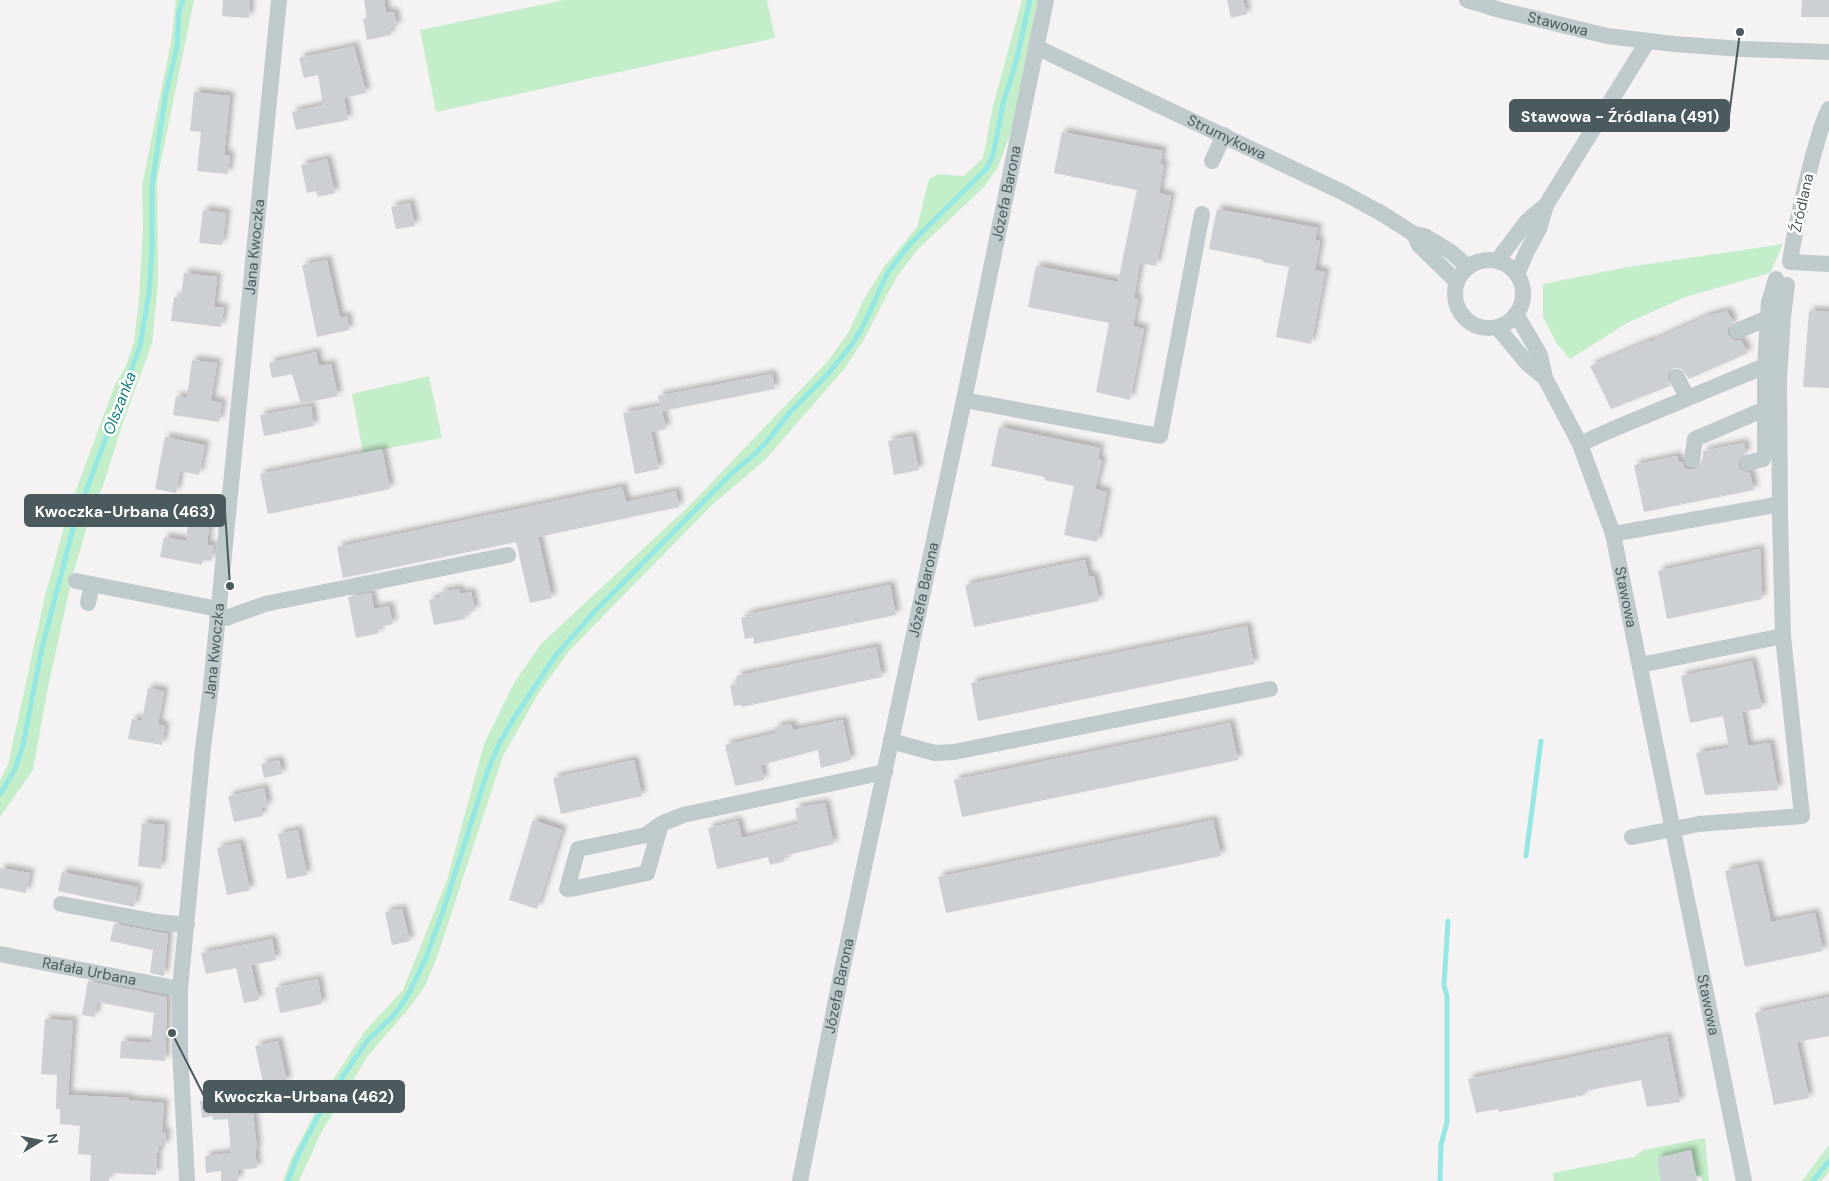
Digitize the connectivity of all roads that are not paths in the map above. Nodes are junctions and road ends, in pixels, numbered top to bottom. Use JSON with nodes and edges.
{"nodes":[{"id":1,"x":279,"y":0,"type":"edge"},
{"id":2,"x":1046,"y":0,"type":"edge"},
{"id":3,"x":1467,"y":0,"type":"edge"},
{"id":4,"x":1648,"y":41,"type":"junction"},
{"id":5,"x":1036,"y":47,"type":"junction"},
{"id":6,"x":1829,"y":52,"type":"edge"},
{"id":7,"x":1829,"y":109,"type":"edge"},
{"id":8,"x":1224,"y":136,"type":"junction"},
{"id":9,"x":1212,"y":160,"type":"dead end"},
{"id":10,"x":1546,"y":205,"type":"junction"},
{"id":11,"x":1202,"y":214,"type":"dead end"},
{"id":12,"x":1414,"y":234,"type":"junction"},
{"id":13,"x":1497,"y":261,"type":"junction"},
{"id":14,"x":1829,"y":264,"type":"edge"},
{"id":15,"x":1468,"y":267,"type":"junction"},
{"id":16,"x":1517,"y":274,"type":"junction"},
{"id":17,"x":1457,"y":282,"type":"junction"},
{"id":18,"x":1516,"y":314,"type":"junction"},
{"id":19,"x":1768,"y":318,"type":"junction"},
{"id":20,"x":1497,"y":327,"type":"junction"},
{"id":21,"x":1737,"y":331,"type":"dead end"},
{"id":22,"x":1766,"y":366,"type":"junction"},
{"id":23,"x":1678,"y":377,"type":"dead end"},
{"id":24,"x":1545,"y":378,"type":"junction"},
{"id":25,"x":1687,"y":398,"type":"junction"},
{"id":26,"x":964,"y":400,"type":"junction"},
{"id":27,"x":1765,"y":409,"type":"junction"},
{"id":28,"x":1580,"y":444,"type":"junction"},
{"id":29,"x":1692,"y":460,"type":"dead end"},
{"id":30,"x":1748,"y":463,"type":"dead end"},
{"id":31,"x":1780,"y":504,"type":"junction"},
{"id":32,"x":1612,"y":534,"type":"junction"},
{"id":33,"x":508,"y":555,"type":"dead end"},
{"id":34,"x":88,"y":603,"type":"dead end"},
{"id":35,"x":217,"y":613,"type":"junction"},
{"id":36,"x":1783,"y":636,"type":"junction"},
{"id":37,"x":1640,"y":665,"type":"junction"},
{"id":38,"x":1270,"y":689,"type":"dead end"},
{"id":39,"x":892,"y":741,"type":"junction"},
{"id":40,"x":885,"y":772,"type":"junction"},
{"id":41,"x":661,"y":824,"type":"junction"},
{"id":42,"x":1673,"y":829,"type":"junction"},
{"id":43,"x":1632,"y":837,"type":"dead end"},
{"id":44,"x":61,"y":904,"type":"dead end"},
{"id":45,"x":186,"y":925,"type":"junction"},
{"id":46,"x":0,"y":954,"type":"edge"},
{"id":47,"x":180,"y":989,"type":"junction"},
{"id":48,"x":187,"y":1181,"type":"edge"},
{"id":49,"x":800,"y":1181,"type":"edge"},
{"id":50,"x":1744,"y":1181,"type":"edge"}],
"edges":[{"from":1,"to":35,"type":"street","name":"Jana Kwoczka"},
{"from":2,"to":5,"type":"street","name":"Józefa Barona"},
{"from":3,"to":4,"type":"street","name":"Stawowa"},
{"from":4,"to":6,"type":"street","name":"Stawowa"},
{"from":4,"to":10,"type":"street"},
{"from":5,"to":8,"type":"street","name":"Strumykowa"},
{"from":5,"to":26,"type":"street","name":"Józefa Barona"},
{"from":7,"to":14,"type":"street","name":"Źródlana"},
{"from":8,"to":9,"type":"street"},
{"from":8,"to":12,"type":"street","name":"Strumykowa"},
{"from":10,"to":13,"type":"street"},
{"from":10,"to":16,"type":"street"},
{"from":11,"to":26,"type":"street"},
{"from":12,"to":15,"type":"street","name":"Strumykowa"},
{"from":12,"to":17,"type":"street","name":"Strumykowa"},
{"from":13,"to":15,"type":"street"},
{"from":13,"to":16,"type":"street"},
{"from":15,"to":17,"type":"street"},
{"from":16,"to":18,"type":"street"},
{"from":17,"to":20,"type":"street"},
{"from":18,"to":20,"type":"street"},
{"from":18,"to":24,"type":"street","name":"Stawowa"},
{"from":19,"to":21,"type":"street"},
{"from":19,"to":22,"type":"street"},
{"from":19,"to":31,"type":"street"},
{"from":20,"to":24,"type":"street","name":"Stawowa"},
{"from":22,"to":25,"type":"street"},
{"from":22,"to":27,"type":"street"},
{"from":23,"to":25,"type":"street"},
{"from":24,"to":28,"type":"street","name":"Stawowa"},
{"from":25,"to":28,"type":"street"},
{"from":26,"to":39,"type":"street","name":"Józefa Barona"},
{"from":27,"to":29,"type":"street"},
{"from":27,"to":30,"type":"street"},
{"from":28,"to":32,"type":"street","name":"Stawowa"},
{"from":31,"to":32,"type":"street"},
{"from":31,"to":36,"type":"street"},
{"from":32,"to":37,"type":"street","name":"Stawowa"},
{"from":33,"to":35,"type":"street"},
{"from":34,"to":35,"type":"street"},
{"from":35,"to":45,"type":"street","name":"Jana Kwoczka"},
{"from":36,"to":37,"type":"street"},
{"from":36,"to":42,"type":"street"},
{"from":37,"to":42,"type":"street","name":"Stawowa"},
{"from":38,"to":39,"type":"street"},
{"from":39,"to":40,"type":"street","name":"Józefa Barona"},
{"from":40,"to":41,"type":"street"},
{"from":40,"to":49,"type":"street","name":"Józefa Barona"},
{"from":41,"to":41,"type":"street"},
{"from":42,"to":43,"type":"street"},
{"from":42,"to":50,"type":"street","name":"Stawowa"},
{"from":44,"to":45,"type":"street"},
{"from":45,"to":47,"type":"street","name":"Jana Kwoczka"},
{"from":46,"to":47,"type":"street","name":"Rafała Urbana"},
{"from":47,"to":48,"type":"street","name":"Jana Kwoczka"}]}
